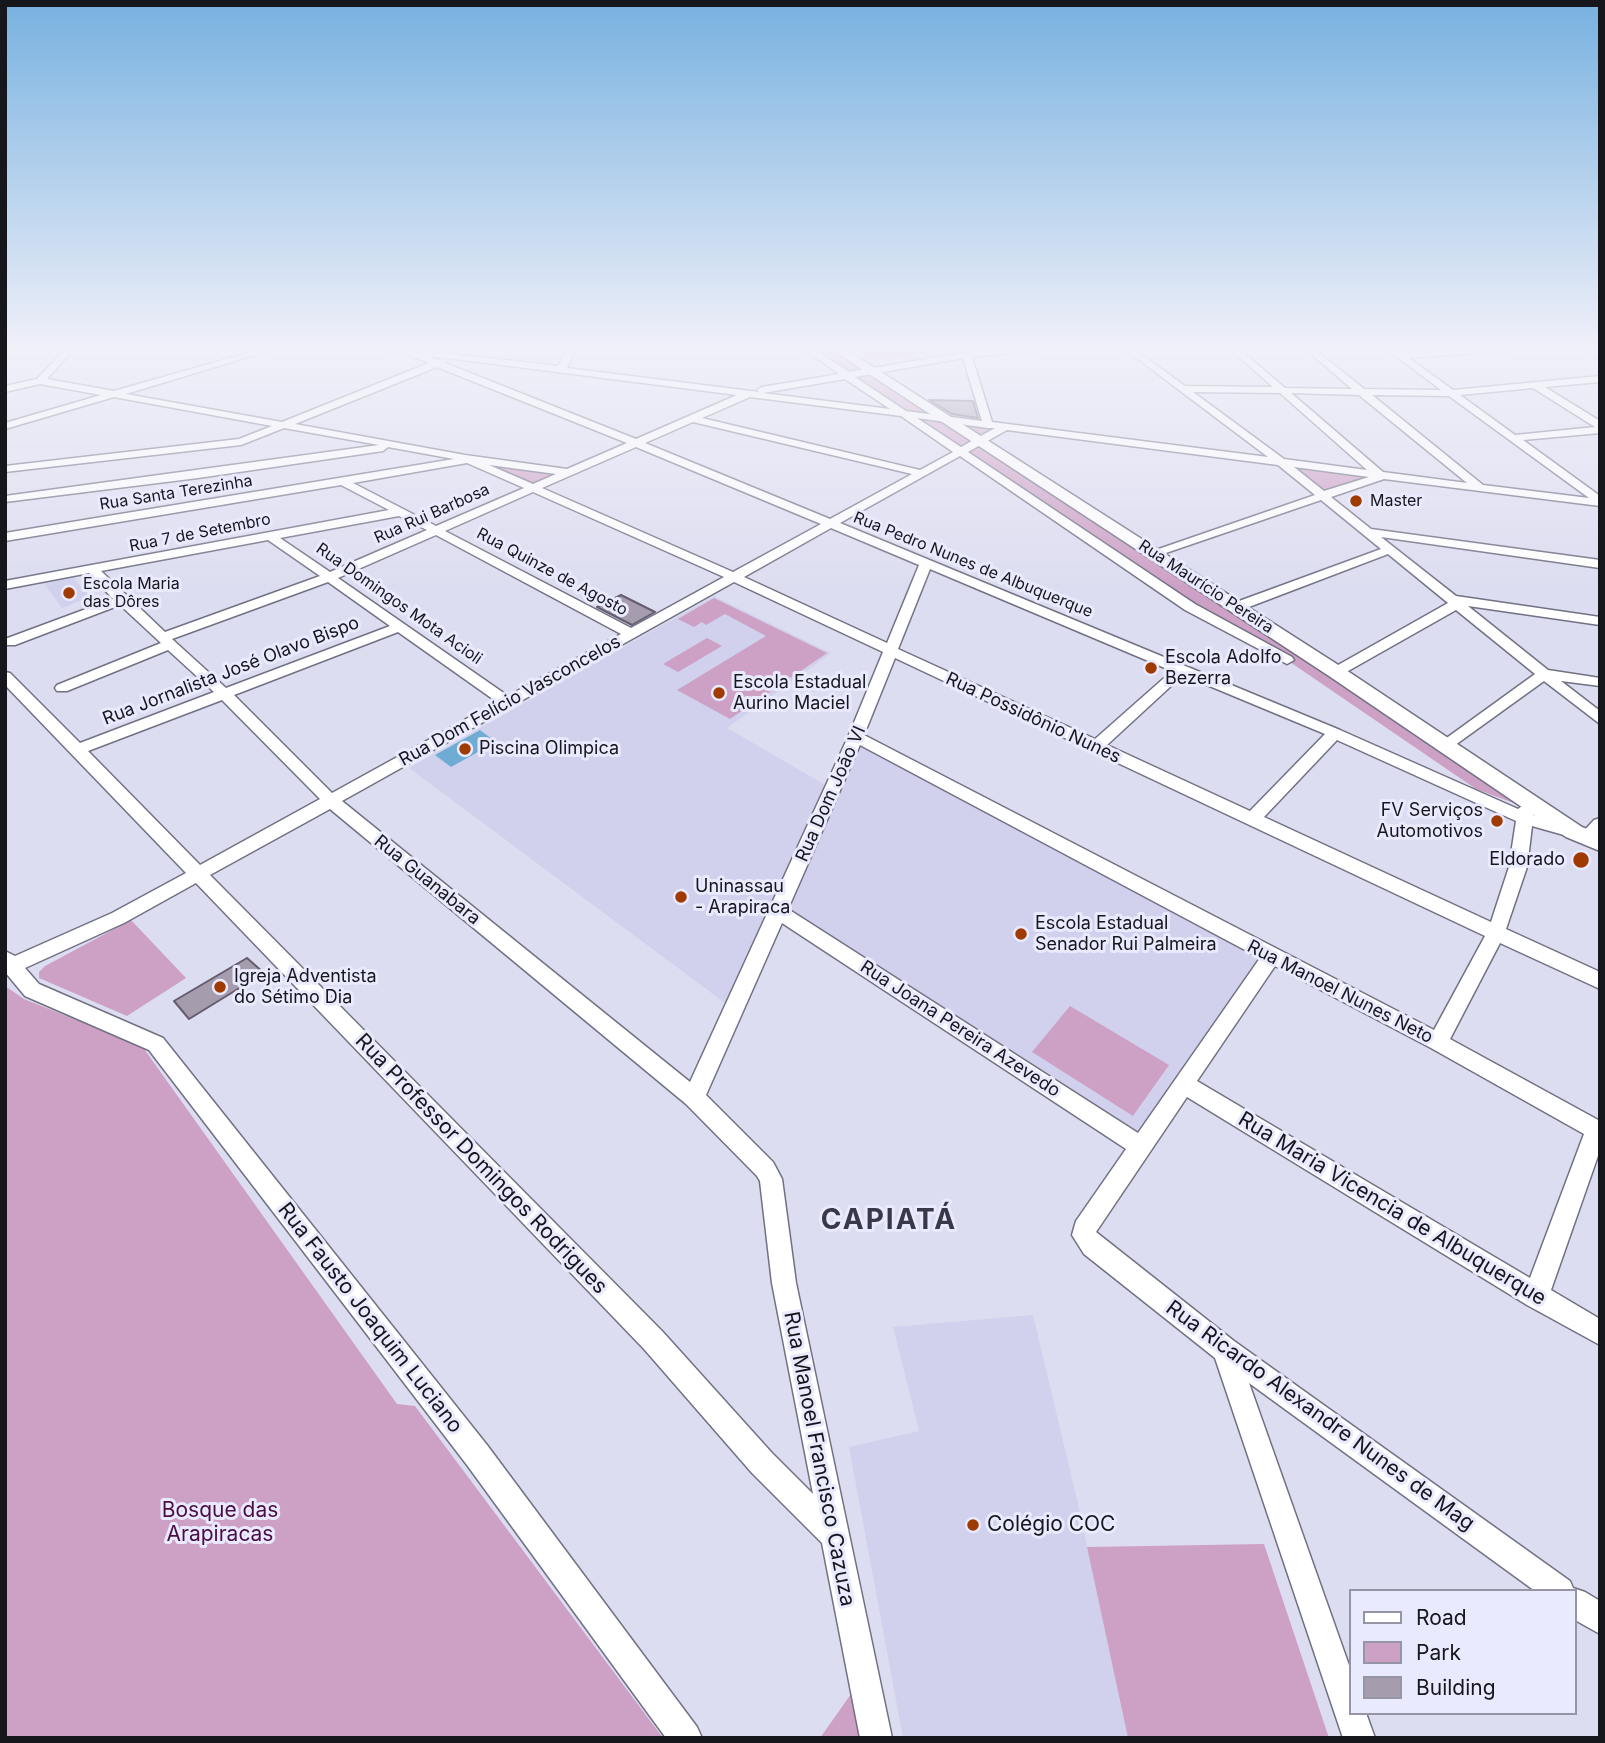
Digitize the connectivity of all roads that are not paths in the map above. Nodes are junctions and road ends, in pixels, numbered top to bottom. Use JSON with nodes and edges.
{"nodes":[{"id":1,"x":279,"y":428,"type":"edge"},
{"id":2,"x":305,"y":428,"type":"edge"},
{"id":3,"x":599,"y":428,"type":"edge"},
{"id":4,"x":671,"y":428,"type":"edge"},
{"id":5,"x":732,"y":428,"type":"edge"},
{"id":6,"x":927,"y":428,"type":"edge"},
{"id":7,"x":971,"y":428,"type":"edge"},
{"id":8,"x":983,"y":428,"type":"edge"},
{"id":9,"x":1000,"y":428,"type":"edge"},
{"id":10,"x":1000,"y":428,"type":"edge"},
{"id":11,"x":1016,"y":428,"type":"edge"},
{"id":12,"x":1236,"y":428,"type":"edge"},
{"id":13,"x":1326,"y":428,"type":"edge"},
{"id":14,"x":1408,"y":428,"type":"edge"},
{"id":15,"x":1499,"y":428,"type":"edge"},
{"id":16,"x":1597,"y":428,"type":"edge"},
{"id":17,"x":984,"y":433,"type":"junction"},
{"id":18,"x":1513,"y":438,"type":"junction"},
{"id":19,"x":636,"y":443,"type":"junction"},
{"id":20,"x":396,"y":445,"type":"junction"},
{"id":21,"x":962,"y":451,"type":"junction"},
{"id":22,"x":471,"y":459,"type":"junction"},
{"id":23,"x":1281,"y":462,"type":"junction"},
{"id":24,"x":5,"y":469,"type":"edge"},
{"id":25,"x":570,"y":473,"type":"junction"},
{"id":26,"x":920,"y":473,"type":"junction"},
{"id":27,"x":1381,"y":476,"type":"junction"},
{"id":28,"x":344,"y":482,"type":"junction"},
{"id":29,"x":1479,"y":487,"type":"junction"},
{"id":30,"x":535,"y":488,"type":"junction"},
{"id":31,"x":1002,"y":494,"type":"dead end"},
{"id":32,"x":1324,"y":497,"type":"junction"},
{"id":33,"x":5,"y":499,"type":"edge"},
{"id":34,"x":1600,"y":502,"type":"edge"},
{"id":35,"x":1040,"y":504,"type":"junction"},
{"id":36,"x":400,"y":512,"type":"junction"},
{"id":37,"x":828,"y":524,"type":"junction"},
{"id":38,"x":438,"y":531,"type":"junction"},
{"id":39,"x":1368,"y":532,"type":"junction"},
{"id":40,"x":270,"y":536,"type":"junction"},
{"id":41,"x":5,"y":537,"type":"edge"},
{"id":42,"x":1391,"y":549,"type":"junction"},
{"id":43,"x":1153,"y":553,"type":"junction"},
{"id":44,"x":1600,"y":564,"type":"edge"},
{"id":45,"x":925,"y":565,"type":"junction"},
{"id":46,"x":92,"y":569,"type":"junction"},
{"id":47,"x":330,"y":577,"type":"junction"},
{"id":48,"x":733,"y":577,"type":"junction"},
{"id":49,"x":5,"y":585,"type":"edge"},
{"id":50,"x":122,"y":600,"type":"junction"},
{"id":51,"x":1454,"y":602,"type":"junction"},
{"id":52,"x":1236,"y":607,"type":"junction"},
{"id":53,"x":1600,"y":621,"type":"edge"},
{"id":54,"x":399,"y":627,"type":"junction"},
{"id":55,"x":632,"y":634,"type":"junction"},
{"id":56,"x":167,"y":641,"type":"junction"},
{"id":57,"x":10,"y":642,"type":"dead end"},
{"id":58,"x":891,"y":651,"type":"junction"},
{"id":59,"x":1287,"y":660,"type":"dead end"},
{"id":60,"x":1182,"y":669,"type":"junction"},
{"id":61,"x":1336,"y":672,"type":"junction"},
{"id":62,"x":1545,"y":674,"type":"junction"},
{"id":63,"x":8,"y":682,"type":"edge"},
{"id":64,"x":1600,"y":682,"type":"edge"},
{"id":65,"x":62,"y":688,"type":"dead end"},
{"id":66,"x":225,"y":694,"type":"junction"},
{"id":67,"x":507,"y":702,"type":"junction"},
{"id":68,"x":1600,"y":719,"type":"edge"},
{"id":69,"x":1335,"y":733,"type":"junction"},
{"id":70,"x":856,"y":737,"type":"junction"},
{"id":71,"x":1446,"y":745,"type":"junction"},
{"id":72,"x":1095,"y":747,"type":"junction"},
{"id":73,"x":76,"y":750,"type":"junction"},
{"id":74,"x":331,"y":801,"type":"junction"},
{"id":75,"x":1526,"y":810,"type":"junction"},
{"id":76,"x":1252,"y":819,"type":"junction"},
{"id":77,"x":1590,"y":834,"type":"edge"},
{"id":78,"x":200,"y":873,"type":"junction"},
{"id":79,"x":779,"y":912,"type":"junction"},
{"id":80,"x":1496,"y":933,"type":"junction"},
{"id":81,"x":1271,"y":957,"type":"junction"},
{"id":82,"x":8,"y":961,"type":"edge"},
{"id":83,"x":1600,"y":981,"type":"edge"},
{"id":84,"x":1438,"y":1042,"type":"junction"},
{"id":85,"x":1184,"y":1084,"type":"junction"},
{"id":86,"x":694,"y":1097,"type":"junction"},
{"id":87,"x":1598,"y":1131,"type":"edge"},
{"id":88,"x":1141,"y":1147,"type":"junction"},
{"id":89,"x":771,"y":1179,"type":"joint"},
{"id":90,"x":1536,"y":1296,"type":"junction"},
{"id":91,"x":1600,"y":1334,"type":"edge"},
{"id":92,"x":1225,"y":1350,"type":"junction"},
{"id":93,"x":834,"y":1535,"type":"junction"},
{"id":94,"x":1557,"y":1589,"type":"edge"},
{"id":95,"x":1577,"y":1603,"type":"edge"},
{"id":96,"x":1600,"y":1619,"type":"edge"},
{"id":97,"x":1350,"y":1712,"type":"edge"},
{"id":98,"x":1351,"y":1715,"type":"edge"},
{"id":99,"x":686,"y":1738,"type":"edge"},
{"id":100,"x":876,"y":1738,"type":"edge"},
{"id":101,"x":1359,"y":1738,"type":"edge"}],
"edges":[{"from":1,"to":24,"type":"street"},
{"from":2,"to":20,"type":"street"},
{"from":3,"to":19,"type":"street","name":"Rua Pedro Nunes de Albuquerque"},
{"from":4,"to":19,"type":"street","name":"Rua Rui Barbosa"},
{"from":5,"to":26,"type":"street"},
{"from":6,"to":21,"type":"street"},
{"from":7,"to":17,"type":"main road","name":"Rua Maurício Pereira"},
{"from":8,"to":17,"type":"street"},
{"from":9,"to":17,"type":"street"},
{"from":10,"to":17,"type":"street","name":"Rua Dom Felício Vasconcelos"},
{"from":11,"to":23,"type":"street"},
{"from":12,"to":23,"type":"street"},
{"from":13,"to":27,"type":"street"},
{"from":14,"to":29,"type":"street"},
{"from":15,"to":18,"type":"street"},
{"from":16,"to":18,"type":"street"},
{"from":17,"to":21,"type":"street","name":"Rua Dom Felício Vasconcelos"},
{"from":17,"to":43,"type":"main road","name":"Rua Maurício Pereira"},
{"from":18,"to":34,"type":"street"},
{"from":19,"to":25,"type":"street","name":"Rua Rui Barbosa"},
{"from":19,"to":37,"type":"street","name":"Rua Pedro Nunes de Albuquerque"},
{"from":20,"to":22,"type":"street"},
{"from":20,"to":33,"type":"street"},
{"from":21,"to":26,"type":"street","name":"Rua Dom Felício Vasconcelos"},
{"from":21,"to":35,"type":"street"},
{"from":22,"to":25,"type":"street"},
{"from":22,"to":28,"type":"street","name":"Rua Santa Terezinha"},
{"from":22,"to":30,"type":"street","name":"Rua Possidônio Nunes"},
{"from":23,"to":27,"type":"street"},
{"from":23,"to":32,"type":"street"},
{"from":25,"to":30,"type":"street","name":"Rua Rui Barbosa"},
{"from":26,"to":37,"type":"street","name":"Rua Dom Felício Vasconcelos"},
{"from":27,"to":29,"type":"street"},
{"from":27,"to":32,"type":"street"},
{"from":28,"to":36,"type":"street","name":"Rua Quinze de Agosto"},
{"from":28,"to":41,"type":"street","name":"Rua Santa Terezinha"},
{"from":29,"to":34,"type":"street"},
{"from":30,"to":38,"type":"street","name":"Rua Rui Barbosa"},
{"from":30,"to":48,"type":"street","name":"Rua Possidônio Nunes"},
{"from":31,"to":35,"type":"street"},
{"from":32,"to":39,"type":"street"},
{"from":32,"to":43,"type":"street"},
{"from":35,"to":59,"type":"street"},
{"from":36,"to":38,"type":"street","name":"Rua Quinze de Agosto"},
{"from":36,"to":40,"type":"street","name":"Rua 7 de Setembro"},
{"from":37,"to":45,"type":"street","name":"Rua Pedro Nunes de Albuquerque"},
{"from":37,"to":48,"type":"street","name":"Rua Dom Felício Vasconcelos"},
{"from":38,"to":47,"type":"street","name":"Rua Rui Barbosa"},
{"from":38,"to":55,"type":"street","name":"Rua Quinze de Agosto"},
{"from":39,"to":42,"type":"street"},
{"from":39,"to":44,"type":"street"},
{"from":40,"to":46,"type":"street","name":"Rua 7 de Setembro"},
{"from":40,"to":47,"type":"street","name":"Rua Domingos Mota Acioli"},
{"from":42,"to":51,"type":"street"},
{"from":42,"to":52,"type":"street"},
{"from":43,"to":52,"type":"main road","name":"Rua Maurício Pereira"},
{"from":45,"to":58,"type":"street","name":"Rua Dom João VI"},
{"from":45,"to":60,"type":"street","name":"Rua Pedro Nunes de Albuquerque"},
{"from":46,"to":49,"type":"street","name":"Rua 7 de Setembro"},
{"from":46,"to":50,"type":"street","name":"Rua Guanabara"},
{"from":47,"to":54,"type":"street","name":"Rua Domingos Mota Acioli"},
{"from":47,"to":56,"type":"street","name":"Rua Rui Barbosa"},
{"from":48,"to":55,"type":"street","name":"Rua Dom Felício Vasconcelos"},
{"from":48,"to":58,"type":"street","name":"Rua Possidônio Nunes"},
{"from":50,"to":56,"type":"street","name":"Rua Guanabara"},
{"from":50,"to":57,"type":"street"},
{"from":51,"to":53,"type":"street"},
{"from":51,"to":61,"type":"street"},
{"from":51,"to":62,"type":"street"},
{"from":52,"to":61,"type":"main road","name":"Rua Maurício Pereira"},
{"from":54,"to":66,"type":"street","name":"Rua Jornalista José Olavo Bispo"},
{"from":54,"to":67,"type":"street","name":"Rua Domingos Mota Acioli"},
{"from":55,"to":67,"type":"street","name":"Rua Dom Felício Vasconcelos"},
{"from":56,"to":65,"type":"street","name":"Rua Rui Barbosa"},
{"from":56,"to":66,"type":"street","name":"Rua Guanabara"},
{"from":58,"to":70,"type":"street","name":"Rua Dom João VI"},
{"from":58,"to":72,"type":"street","name":"Rua Possidônio Nunes"},
{"from":60,"to":69,"type":"street","name":"Rua Pedro Nunes de Albuquerque"},
{"from":60,"to":72,"type":"street"},
{"from":61,"to":71,"type":"main road","name":"Rua Maurício Pereira"},
{"from":62,"to":64,"type":"street"},
{"from":62,"to":68,"type":"street"},
{"from":62,"to":71,"type":"street"},
{"from":63,"to":73,"type":"street","name":"Rua Professor Domingos Rodrigues"},
{"from":66,"to":73,"type":"street","name":"Rua Jornalista José Olavo Bispo"},
{"from":66,"to":74,"type":"street","name":"Rua Guanabara"},
{"from":67,"to":74,"type":"street","name":"Rua Dom Felício Vasconcelos"},
{"from":69,"to":75,"type":"street","name":"Rua Pedro Nunes de Albuquerque"},
{"from":69,"to":76,"type":"street"},
{"from":70,"to":79,"type":"street","name":"Rua Dom João VI"},
{"from":70,"to":81,"type":"street","name":"Rua Manoel Nunes Neto"},
{"from":71,"to":75,"type":"main road","name":"Rua Maurício Pereira"},
{"from":72,"to":76,"type":"street","name":"Rua Possidônio Nunes"},
{"from":73,"to":78,"type":"street","name":"Rua Professor Domingos Rodrigues"},
{"from":74,"to":78,"type":"street","name":"Rua Dom Felício Vasconcelos"},
{"from":74,"to":86,"type":"street","name":"Rua Guanabara"},
{"from":75,"to":77,"type":"main road","name":"Rua Maurício Pereira"},
{"from":75,"to":80,"type":"street"},
{"from":76,"to":80,"type":"street","name":"Rua Possidônio Nunes"},
{"from":78,"to":82,"type":"street","name":"Rua Dom Felício Vasconcelos"},
{"from":78,"to":93,"type":"street","name":"Rua Professor Domingos Rodrigues"},
{"from":79,"to":86,"type":"street","name":"Rua Dom João VI"},
{"from":79,"to":88,"type":"street","name":"Rua Joana Pereira Azevedo"},
{"from":80,"to":83,"type":"street","name":"Rua Possidônio Nunes"},
{"from":80,"to":84,"type":"street"},
{"from":81,"to":84,"type":"street","name":"Rua Manoel Nunes Neto"},
{"from":81,"to":85,"type":"street"},
{"from":82,"to":99,"type":"street","name":"Rua Fausto Joaquim Luciano"},
{"from":84,"to":87,"type":"street","name":"Rua Manoel Nunes Neto"},
{"from":85,"to":88,"type":"street"},
{"from":85,"to":90,"type":"street","name":"Rua Maria Vicencia de Albuquerque"},
{"from":86,"to":89,"type":"street","name":"Rua Guanabara"},
{"from":87,"to":90,"type":"street"},
{"from":88,"to":92,"type":"street","name":"Rua Ricardo Alexandre Nunes de Mag"},
{"from":89,"to":93,"type":"street","name":"Rua Manoel Francisco Cazuza"},
{"from":90,"to":91,"type":"street","name":"Rua Maria Vicencia de Albuquerque"},
{"from":92,"to":94,"type":"street","name":"Rua Ricardo Alexandre Nunes de Mag"},
{"from":92,"to":97,"type":"street"},
{"from":93,"to":100,"type":"street","name":"Rua Manoel Francisco Cazuza"},
{"from":95,"to":96,"type":"street"},
{"from":98,"to":101,"type":"street"}]}
